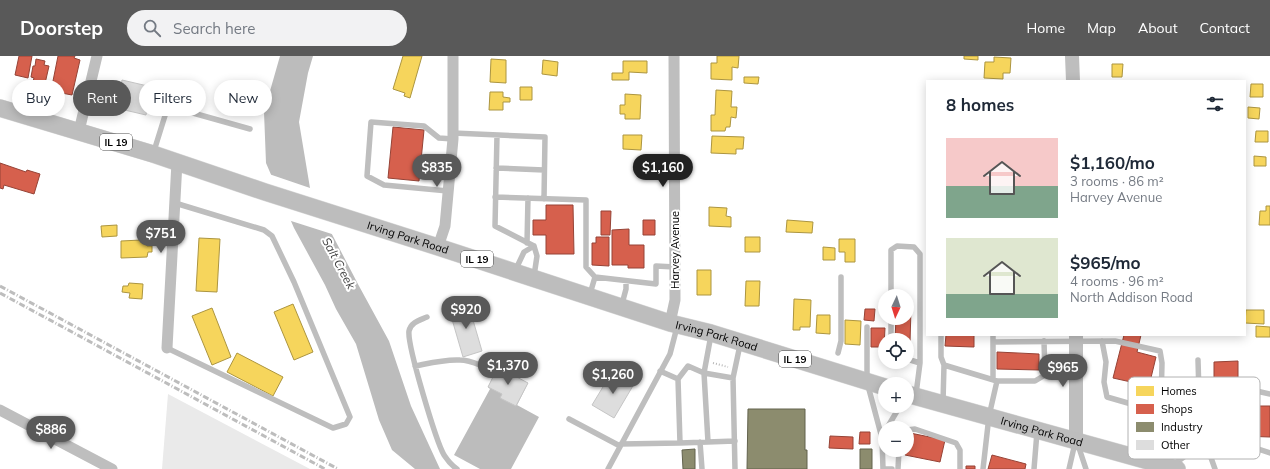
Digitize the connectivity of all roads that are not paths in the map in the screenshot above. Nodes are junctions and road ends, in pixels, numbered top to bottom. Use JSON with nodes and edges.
{"nodes":[{"id":1,"x":97,"y":56,"type":"edge"},
{"id":2,"x":453,"y":56,"type":"edge"},
{"id":3,"x":674,"y":56,"type":"edge"},
{"id":4,"x":1072,"y":56,"type":"edge"},
{"id":5,"x":1073,"y":80,"type":"edge"},
{"id":6,"x":0,"y":108,"type":"edge"},
{"id":7,"x":250,"y":129,"type":"dead end"},
{"id":8,"x":79,"y":131,"type":"junction"},
{"id":9,"x":497,"y":135,"type":"junction"},
{"id":10,"x":453,"y":136,"type":"junction"},
{"id":11,"x":153,"y":154,"type":"junction"},
{"id":12,"x":177,"y":162,"type":"junction"},
{"id":13,"x":496,"y":168,"type":"junction"},
{"id":14,"x":544,"y":170,"type":"junction"},
{"id":15,"x":448,"y":191,"type":"junction"},
{"id":16,"x":495,"y":197,"type":"junction"},
{"id":17,"x":528,"y":198,"type":"junction"},
{"id":18,"x":544,"y":199,"type":"junction"},
{"id":19,"x":175,"y":203,"type":"junction"},
{"id":20,"x":527,"y":243,"type":"junction"},
{"id":21,"x":534,"y":246,"type":"junction"},
{"id":22,"x":438,"y":247,"type":"junction"},
{"id":23,"x":675,"y":267,"type":"junction"},
{"id":24,"x":515,"y":272,"type":"junction"},
{"id":25,"x":595,"y":277,"type":"junction"},
{"id":26,"x":841,"y":277,"type":"dead end"},
{"id":27,"x":533,"y":278,"type":"junction"},
{"id":28,"x":626,"y":281,"type":"junction"},
{"id":29,"x":891,"y":289,"type":"edge"},
{"id":30,"x":590,"y":296,"type":"junction"},
{"id":31,"x":621,"y":307,"type":"junction"},
{"id":32,"x":427,"y":317,"type":"dead end"},
{"id":33,"x":674,"y":324,"type":"junction"},
{"id":34,"x":867,"y":327,"type":"dead end"},
{"id":35,"x":711,"y":333,"type":"junction"},
{"id":36,"x":941,"y":336,"type":"edge"},
{"id":37,"x":993,"y":336,"type":"edge"},
{"id":38,"x":1076,"y":338,"type":"edge"},
{"id":39,"x":1044,"y":341,"type":"junction"},
{"id":40,"x":1102,"y":341,"type":"junction"},
{"id":41,"x":741,"y":342,"type":"junction"},
{"id":42,"x":993,"y":342,"type":"junction"},
{"id":43,"x":167,"y":348,"type":"joint"},
{"id":44,"x":838,"y":353,"type":"dead end"},
{"id":45,"x":1198,"y":360,"type":"dead end"},
{"id":46,"x":914,"y":361,"type":"edge"},
{"id":47,"x":920,"y":363,"type":"junction"},
{"id":48,"x":944,"y":365,"type":"junction"},
{"id":49,"x":416,"y":366,"type":"junction"},
{"id":50,"x":485,"y":367,"type":"dead end"},
{"id":51,"x":660,"y":372,"type":"junction"},
{"id":52,"x":704,"y":373,"type":"junction"},
{"id":53,"x":1162,"y":377,"type":"edge"},
{"id":54,"x":1199,"y":377,"type":"edge"},
{"id":55,"x":733,"y":378,"type":"junction"},
{"id":56,"x":678,"y":379,"type":"junction"},
{"id":57,"x":914,"y":380,"type":"edge"},
{"id":58,"x":995,"y":380,"type":"junction"},
{"id":59,"x":867,"y":382,"type":"junction"},
{"id":60,"x":878,"y":385,"type":"edge"},
{"id":61,"x":1260,"y":392,"type":"edge"},
{"id":62,"x":1270,"y":394,"type":"edge"},
{"id":63,"x":914,"y":398,"type":"edge"},
{"id":64,"x":1128,"y":402,"type":"edge"},
{"id":65,"x":943,"y":404,"type":"junction"},
{"id":66,"x":0,"y":410,"type":"edge"},
{"id":67,"x":988,"y":416,"type":"junction"},
{"id":68,"x":569,"y":419,"type":"dead end"},
{"id":69,"x":880,"y":421,"type":"edge"},
{"id":70,"x":914,"y":429,"type":"edge"},
{"id":71,"x":1038,"y":430,"type":"junction"},
{"id":72,"x":735,"y":441,"type":"junction"},
{"id":73,"x":1076,"y":441,"type":"junction"},
{"id":74,"x":680,"y":442,"type":"junction"},
{"id":75,"x":700,"y":442,"type":"junction"},
{"id":76,"x":708,"y":442,"type":"junction"},
{"id":77,"x":621,"y":445,"type":"junction"},
{"id":78,"x":1128,"y":450,"type":"edge"},
{"id":79,"x":1260,"y":450,"type":"edge"},
{"id":80,"x":1270,"y":453,"type":"edge"},
{"id":81,"x":1124,"y":454,"type":"junction"},
{"id":82,"x":1128,"y":455,"type":"edge"},
{"id":83,"x":883,"y":457,"type":"edge"},
{"id":84,"x":899,"y":457,"type":"edge"},
{"id":85,"x":1143,"y":459,"type":"edge"},
{"id":86,"x":1180,"y":459,"type":"edge"},
{"id":87,"x":1212,"y":459,"type":"edge"},
{"id":88,"x":1169,"y":466,"type":"edge"},
{"id":89,"x":609,"y":468,"type":"edge"},
{"id":90,"x":112,"y":469,"type":"edge"},
{"id":91,"x":456,"y":469,"type":"edge"},
{"id":92,"x":702,"y":469,"type":"edge"},
{"id":93,"x":735,"y":469,"type":"edge"},
{"id":94,"x":883,"y":469,"type":"edge"},
{"id":95,"x":892,"y":469,"type":"edge"},
{"id":96,"x":898,"y":469,"type":"edge"},
{"id":97,"x":960,"y":469,"type":"edge"},
{"id":98,"x":983,"y":469,"type":"edge"},
{"id":99,"x":1034,"y":469,"type":"edge"},
{"id":100,"x":1069,"y":469,"type":"edge"},
{"id":101,"x":1086,"y":469,"type":"edge"},
{"id":102,"x":1216,"y":469,"type":"edge"}],
"edges":[{"from":1,"to":8,"type":"street"},
{"from":2,"to":10,"type":"street"},
{"from":3,"to":23,"type":"street","name":"Harvey Avenue"},
{"from":4,"to":5,"type":"street"},
{"from":6,"to":8,"type":"main road","name":"Irving Park Road","number":"IL 19"},
{"from":7,"to":11,"type":"lane"},
{"from":8,"to":11,"type":"main road","name":"Irving Park Road","number":"IL 19"},
{"from":9,"to":10,"type":"lane"},
{"from":9,"to":13,"type":"lane"},
{"from":9,"to":14,"type":"lane"},
{"from":10,"to":15,"type":"street"},
{"from":10,"to":15,"type":"lane"},
{"from":11,"to":12,"type":"main road","name":"Irving Park Road","number":"IL 19"},
{"from":12,"to":19,"type":"street"},
{"from":12,"to":22,"type":"main road","name":"Irving Park Road","number":"IL 19"},
{"from":13,"to":14,"type":"lane"},
{"from":13,"to":16,"type":"lane"},
{"from":14,"to":18,"type":"lane"},
{"from":15,"to":22,"type":"street"},
{"from":16,"to":17,"type":"lane"},
{"from":16,"to":20,"type":"lane"},
{"from":17,"to":18,"type":"lane"},
{"from":17,"to":20,"type":"lane"},
{"from":18,"to":25,"type":"lane"},
{"from":19,"to":43,"type":"street"},
{"from":19,"to":43,"type":"lane"},
{"from":20,"to":21,"type":"lane"},
{"from":21,"to":24,"type":"lane"},
{"from":21,"to":27,"type":"lane"},
{"from":22,"to":24,"type":"main road","name":"Irving Park Road","number":"IL 19"},
{"from":23,"to":28,"type":"lane"},
{"from":23,"to":33,"type":"street","name":"Harvey Avenue"},
{"from":24,"to":27,"type":"main road","name":"Irving Park Road","number":"IL 19"},
{"from":25,"to":28,"type":"lane"},
{"from":25,"to":30,"type":"lane"},
{"from":26,"to":44,"type":"lane"},
{"from":27,"to":30,"type":"main road","name":"Irving Park Road","number":"IL 19"},
{"from":28,"to":31,"type":"lane"},
{"from":29,"to":47,"type":"lane"},
{"from":30,"to":31,"type":"main road","name":"Irving Park Road","number":"IL 19"},
{"from":31,"to":33,"type":"main road","name":"Irving Park Road","number":"IL 19"},
{"from":32,"to":49,"type":"lane"},
{"from":33,"to":35,"type":"main road","name":"Irving Park Road","number":"IL 19"},
{"from":33,"to":51,"type":"lane"},
{"from":34,"to":59,"type":"lane"},
{"from":35,"to":41,"type":"main road","name":"Irving Park Road","number":"IL 19"},
{"from":35,"to":52,"type":"lane"},
{"from":36,"to":48,"type":"lane"},
{"from":37,"to":42,"type":"lane"},
{"from":38,"to":39,"type":"lane"},
{"from":38,"to":40,"type":"lane"},
{"from":38,"to":73,"type":"street"},
{"from":39,"to":42,"type":"lane"},
{"from":39,"to":58,"type":"lane"},
{"from":40,"to":53,"type":"lane"},
{"from":40,"to":64,"type":"lane"},
{"from":41,"to":55,"type":"lane"},
{"from":41,"to":59,"type":"main road","name":"Irving Park Road","number":"IL 19"},
{"from":42,"to":58,"type":"lane"},
{"from":45,"to":54,"type":"lane"},
{"from":46,"to":47,"type":"lane"},
{"from":47,"to":57,"type":"lane"},
{"from":48,"to":58,"type":"lane"},
{"from":48,"to":65,"type":"lane"},
{"from":49,"to":50,"type":"lane"},
{"from":49,"to":91,"type":"lane"},
{"from":51,"to":56,"type":"lane"},
{"from":51,"to":77,"type":"lane"},
{"from":52,"to":55,"type":"lane"},
{"from":52,"to":56,"type":"lane"},
{"from":52,"to":76,"type":"lane"},
{"from":55,"to":72,"type":"lane"},
{"from":56,"to":74,"type":"lane"},
{"from":58,"to":67,"type":"lane"},
{"from":59,"to":60,"type":"main road","name":"Irving Park Road","number":"IL 19"},
{"from":59,"to":69,"type":"lane"},
{"from":61,"to":62,"type":"lane"},
{"from":63,"to":65,"type":"main road","name":"Irving Park Road"},
{"from":65,"to":67,"type":"main road","name":"Irving Park Road"},
{"from":66,"to":90,"type":"street"},
{"from":67,"to":71,"type":"main road","name":"Irving Park Road"},
{"from":67,"to":98,"type":"lane"},
{"from":68,"to":77,"type":"lane"},
{"from":70,"to":97,"type":"lane"},
{"from":71,"to":73,"type":"main road","name":"Irving Park Road"},
{"from":71,"to":99,"type":"lane"},
{"from":72,"to":76,"type":"lane"},
{"from":72,"to":93,"type":"lane"},
{"from":73,"to":81,"type":"main road","name":"Irving Park Road"},
{"from":73,"to":100,"type":"lane"},
{"from":73,"to":101,"type":"lane"},
{"from":74,"to":75,"type":"lane"},
{"from":74,"to":77,"type":"lane"},
{"from":75,"to":76,"type":"lane"},
{"from":75,"to":92,"type":"lane"},
{"from":77,"to":89,"type":"lane"},
{"from":78,"to":81,"type":"lane"},
{"from":79,"to":80,"type":"lane"},
{"from":81,"to":82,"type":"main road","name":"Irving Park Road"},
{"from":83,"to":94,"type":"lane"},
{"from":84,"to":96,"type":"lane"},
{"from":85,"to":88,"type":"main road","name":"Irving Park Road"},
{"from":86,"to":88,"type":"lane"},
{"from":87,"to":102,"type":"lane"},
{"from":94,"to":95,"type":"lane"}]}
